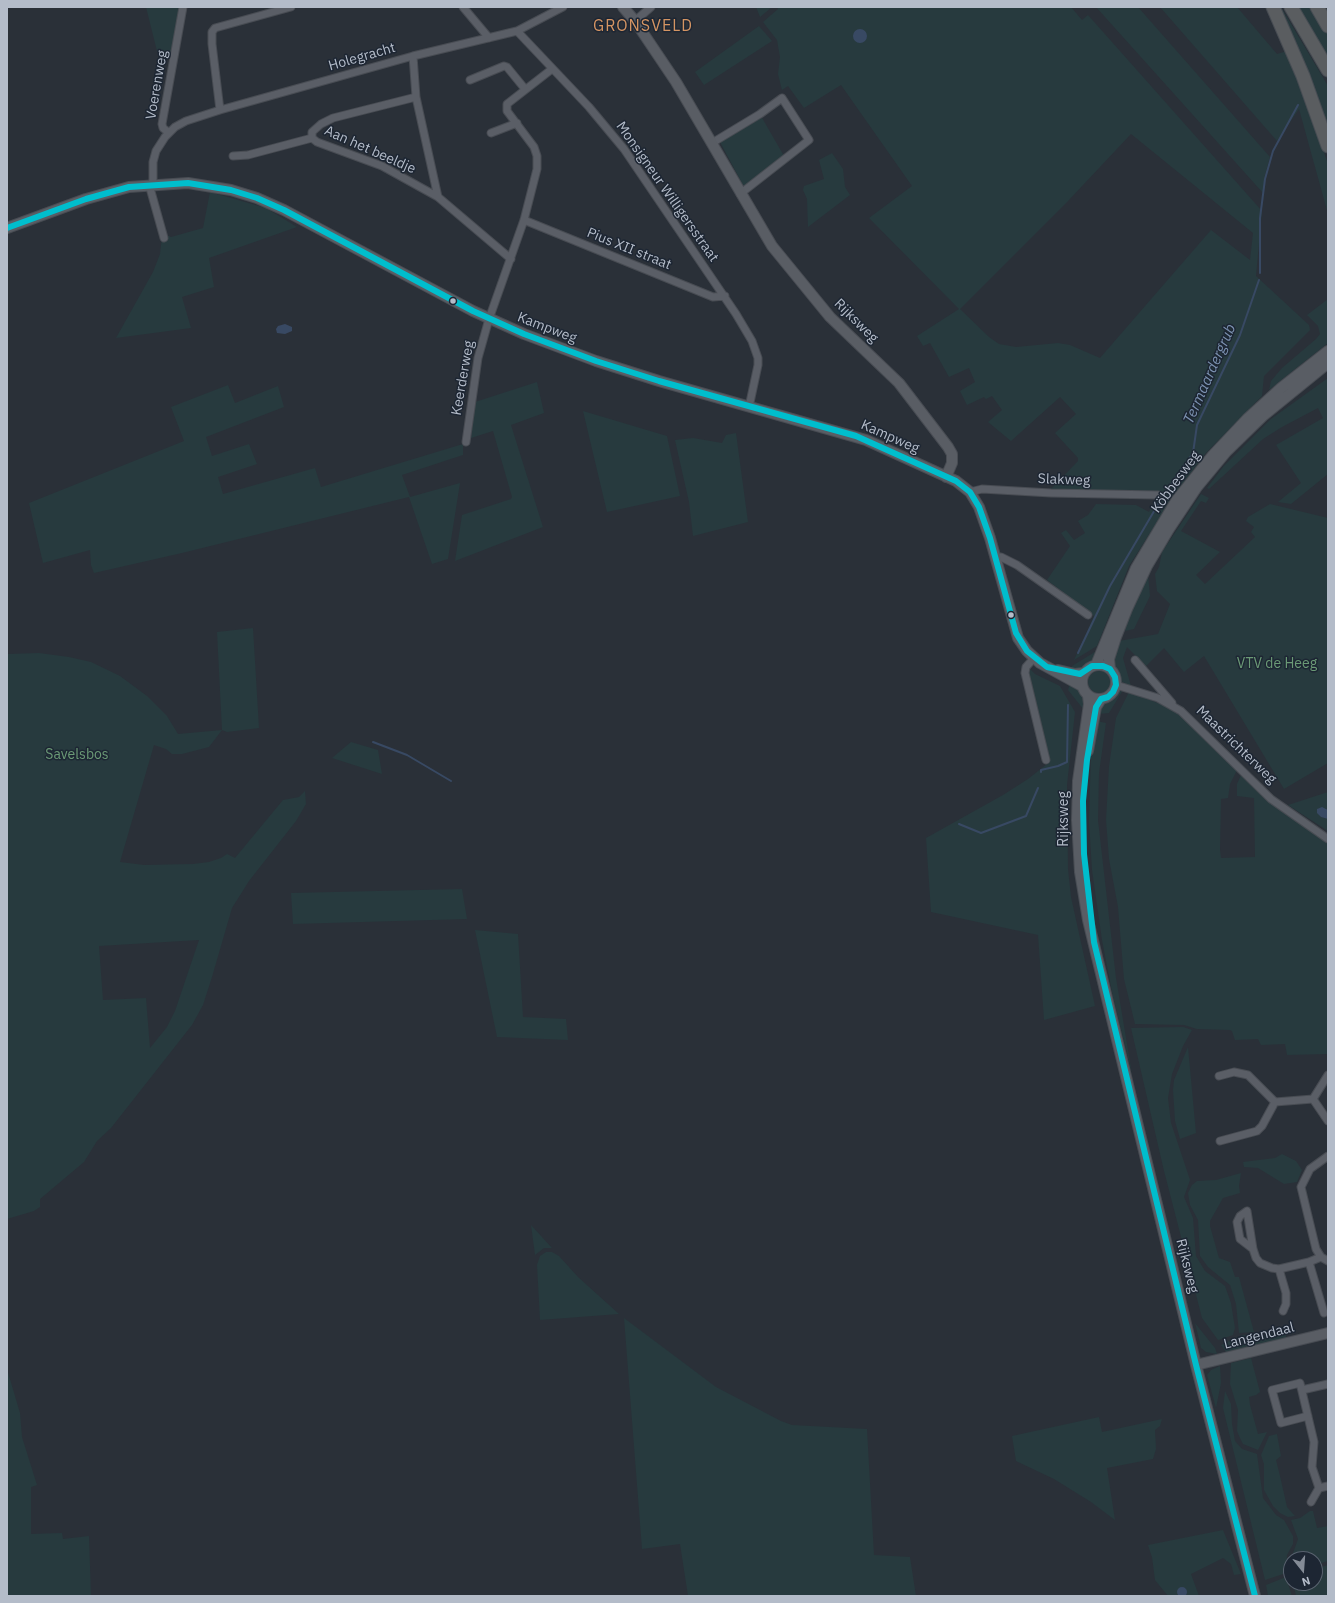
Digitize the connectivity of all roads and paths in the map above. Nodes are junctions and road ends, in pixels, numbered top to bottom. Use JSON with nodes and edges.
{"nodes":[{"id":1,"x":183,"y":7,"type":"edge"},
{"id":2,"x":291,"y":7,"type":"edge"},
{"id":3,"x":463,"y":7,"type":"edge"},
{"id":4,"x":563,"y":7,"type":"edge"},
{"id":5,"x":623,"y":7,"type":"edge"},
{"id":6,"x":651,"y":7,"type":"edge"},
{"id":7,"x":1273,"y":7,"type":"edge"},
{"id":8,"x":1290,"y":7,"type":"edge"},
{"id":9,"x":1317,"y":7,"type":"edge"},
{"id":10,"x":634,"y":21,"type":"junction"},
{"id":11,"x":1328,"y":26,"type":"edge"},
{"id":12,"x":517,"y":30,"type":"junction"},
{"id":13,"x":489,"y":38,"type":"junction"},
{"id":14,"x":413,"y":56,"type":"junction"},
{"id":15,"x":552,"y":68,"type":"junction"},
{"id":16,"x":1328,"y":70,"type":"edge"},
{"id":17,"x":470,"y":80,"type":"dead end"},
{"id":18,"x":526,"y":89,"type":"junction"},
{"id":19,"x":416,"y":97,"type":"junction"},
{"id":20,"x":220,"y":110,"type":"junction"},
{"id":21,"x":517,"y":123,"type":"junction"},
{"id":22,"x":168,"y":132,"type":"junction"},
{"id":23,"x":491,"y":133,"type":"dead end"},
{"id":24,"x":312,"y":138,"type":"junction"},
{"id":25,"x":712,"y":143,"type":"junction"},
{"id":26,"x":1328,"y":146,"type":"edge"},
{"id":27,"x":233,"y":156,"type":"dead end"},
{"id":28,"x":151,"y":184,"type":"junction"},
{"id":29,"x":740,"y":194,"type":"junction"},
{"id":30,"x":438,"y":197,"type":"junction"},
{"id":31,"x":524,"y":220,"type":"junction"},
{"id":32,"x":7,"y":228,"type":"edge"},
{"id":33,"x":164,"y":238,"type":"dead end"},
{"id":34,"x":511,"y":259,"type":"junction"},
{"id":35,"x":725,"y":296,"type":"junction"},
{"id":36,"x":489,"y":319,"type":"junction"},
{"id":37,"x":1328,"y":351,"type":"edge"},
{"id":38,"x":1328,"y":363,"type":"edge"},
{"id":39,"x":1270,"y":403,"type":"junction"},
{"id":40,"x":749,"y":407,"type":"junction"},
{"id":41,"x":466,"y":442,"type":"dead end"},
{"id":42,"x":946,"y":477,"type":"junction"},
{"id":43,"x":970,"y":492,"type":"junction"},
{"id":44,"x":1158,"y":494,"type":"dead end"},
{"id":45,"x":996,"y":558,"type":"junction"},
{"id":46,"x":1088,"y":616,"type":"dead end"},
{"id":47,"x":1034,"y":658,"type":"junction"},
{"id":48,"x":1135,"y":660,"type":"dead end"},
{"id":49,"x":1096,"y":665,"type":"junction"},
{"id":50,"x":1047,"y":667,"type":"junction"},
{"id":51,"x":1110,"y":669,"type":"junction"},
{"id":52,"x":1084,"y":673,"type":"junction"},
{"id":53,"x":1116,"y":685,"type":"junction"},
{"id":54,"x":1082,"y":686,"type":"junction"},
{"id":55,"x":1088,"y":696,"type":"junction"},
{"id":56,"x":1101,"y":699,"type":"junction"},
{"id":57,"x":1174,"y":707,"type":"junction"},
{"id":58,"x":1046,"y":760,"type":"dead end"},
{"id":59,"x":1328,"y":839,"type":"edge"},
{"id":60,"x":1094,"y":942,"type":"junction"},
{"id":61,"x":1328,"y":1075,"type":"edge"},
{"id":62,"x":1219,"y":1076,"type":"dead end"},
{"id":63,"x":1313,"y":1099,"type":"junction"},
{"id":64,"x":1275,"y":1102,"type":"junction"},
{"id":65,"x":1328,"y":1121,"type":"edge"},
{"id":66,"x":1220,"y":1141,"type":"dead end"},
{"id":67,"x":1328,"y":1156,"type":"edge"},
{"id":68,"x":1253,"y":1249,"type":"dead end"},
{"id":69,"x":1321,"y":1257,"type":"junction"},
{"id":70,"x":1328,"y":1261,"type":"edge"},
{"id":71,"x":1309,"y":1262,"type":"junction"},
{"id":72,"x":1279,"y":1269,"type":"junction"},
{"id":73,"x":1283,"y":1311,"type":"dead end"},
{"id":74,"x":1324,"y":1313,"type":"dead end"},
{"id":75,"x":1328,"y":1334,"type":"edge"},
{"id":76,"x":1196,"y":1365,"type":"junction"},
{"id":77,"x":1328,"y":1384,"type":"edge"},
{"id":78,"x":1302,"y":1390,"type":"junction"},
{"id":79,"x":1308,"y":1416,"type":"junction"},
{"id":80,"x":1328,"y":1486,"type":"edge"},
{"id":81,"x":1319,"y":1488,"type":"junction"},
{"id":82,"x":1311,"y":1502,"type":"dead end"},
{"id":83,"x":1255,"y":1596,"type":"edge"}],
"edges":[{"from":1,"to":22,"type":"street","name":"Voerenweg"},
{"from":2,"to":20,"type":"street"},
{"from":3,"to":13,"type":"street"},
{"from":4,"to":12,"type":"street","name":"Holegracht"},
{"from":5,"to":10,"type":"main road","name":"Rijksweg"},
{"from":6,"to":10,"type":"street"},
{"from":7,"to":26,"type":"highway"},
{"from":8,"to":16,"type":"highway"},
{"from":9,"to":11,"type":"highway"},
{"from":10,"to":25,"type":"main road","name":"Rijksweg"},
{"from":12,"to":13,"type":"street","name":"Holegracht"},
{"from":12,"to":15,"type":"street","name":"Monsigneur Willigersstraat"},
{"from":13,"to":14,"type":"street","name":"Holegracht"},
{"from":14,"to":19,"type":"street","name":"Aan het beeldje"},
{"from":14,"to":20,"type":"street","name":"Holegracht"},
{"from":15,"to":18,"type":"street"},
{"from":15,"to":35,"type":"street","name":"Monsigneur Willigersstraat"},
{"from":17,"to":18,"type":"street"},
{"from":18,"to":21,"type":"street","name":"Keerderweg"},
{"from":19,"to":24,"type":"street","name":"Aan het beeldje"},
{"from":19,"to":30,"type":"street","name":"Aan het beeldje"},
{"from":20,"to":22,"type":"street","name":"Holegracht"},
{"from":21,"to":23,"type":"street"},
{"from":21,"to":31,"type":"street","name":"Keerderweg"},
{"from":22,"to":28,"type":"street","name":"Voerenweg"},
{"from":24,"to":27,"type":"street","name":"Aan het beeldje"},
{"from":24,"to":30,"type":"street","name":"Aan het beeldje"},
{"from":25,"to":29,"type":"main road","name":"Rijksweg"},
{"from":25,"to":29,"type":"street"},
{"from":28,"to":32,"type":"main road","name":"Kampweg"},
{"from":28,"to":33,"type":"street","name":"Voerenweg"},
{"from":28,"to":36,"type":"main road","name":"Kampweg"},
{"from":29,"to":42,"type":"main road","name":"Rijksweg"},
{"from":30,"to":34,"type":"street","name":"Aan het beeldje"},
{"from":31,"to":34,"type":"street","name":"Keerderweg"},
{"from":31,"to":35,"type":"street","name":"Pius XII straat"},
{"from":34,"to":36,"type":"street","name":"Keerderweg"},
{"from":35,"to":40,"type":"street","name":"Monsigneur Willigersstraat"},
{"from":36,"to":40,"type":"main road","name":"Kampweg"},
{"from":36,"to":41,"type":"street","name":"Keerderweg"},
{"from":37,"to":39,"type":"main road","name":"Köbbesweg"},
{"from":38,"to":39,"type":"main road","name":"Köbbesweg"},
{"from":39,"to":49,"type":"main road","name":"Köbbesweg"},
{"from":39,"to":51,"type":"main road","name":"Köbbesweg"},
{"from":40,"to":42,"type":"main road","name":"Kampweg"},
{"from":42,"to":43,"type":"main road"},
{"from":43,"to":44,"type":"street","name":"Slakweg"},
{"from":43,"to":45,"type":"main road"},
{"from":45,"to":46,"type":"street"},
{"from":45,"to":47,"type":"main road"},
{"from":47,"to":50,"type":"main road"},
{"from":47,"to":58,"type":"street"},
{"from":48,"to":57,"type":"street"},
{"from":49,"to":51,"type":"main road"},
{"from":49,"to":52,"type":"main road"},
{"from":50,"to":52,"type":"main road"},
{"from":50,"to":54,"type":"main road"},
{"from":51,"to":53,"type":"main road"},
{"from":52,"to":54,"type":"main road"},
{"from":53,"to":56,"type":"main road"},
{"from":53,"to":57,"type":"street","name":"Maastrichterweg"},
{"from":54,"to":55,"type":"main road"},
{"from":55,"to":56,"type":"main road"},
{"from":55,"to":60,"type":"main road","name":"Rijksweg"},
{"from":56,"to":60,"type":"main road","name":"Rijksweg"},
{"from":57,"to":59,"type":"street","name":"Maastrichterweg"},
{"from":60,"to":76,"type":"main road","name":"Rijksweg"},
{"from":61,"to":63,"type":"street"},
{"from":62,"to":64,"type":"street"},
{"from":63,"to":64,"type":"street"},
{"from":63,"to":65,"type":"street"},
{"from":64,"to":66,"type":"street"},
{"from":67,"to":69,"type":"street"},
{"from":68,"to":72,"type":"street"},
{"from":69,"to":70,"type":"street"},
{"from":69,"to":71,"type":"street"},
{"from":71,"to":72,"type":"street"},
{"from":71,"to":74,"type":"street"},
{"from":72,"to":73,"type":"street"},
{"from":75,"to":76,"type":"main road","name":"Langendaal"},
{"from":76,"to":83,"type":"main road","name":"Rijksweg"},
{"from":77,"to":78,"type":"street"},
{"from":78,"to":79,"type":"street"},
{"from":78,"to":79,"type":"street"},
{"from":79,"to":81,"type":"street"},
{"from":80,"to":81,"type":"street"},
{"from":81,"to":82,"type":"street"}]}
